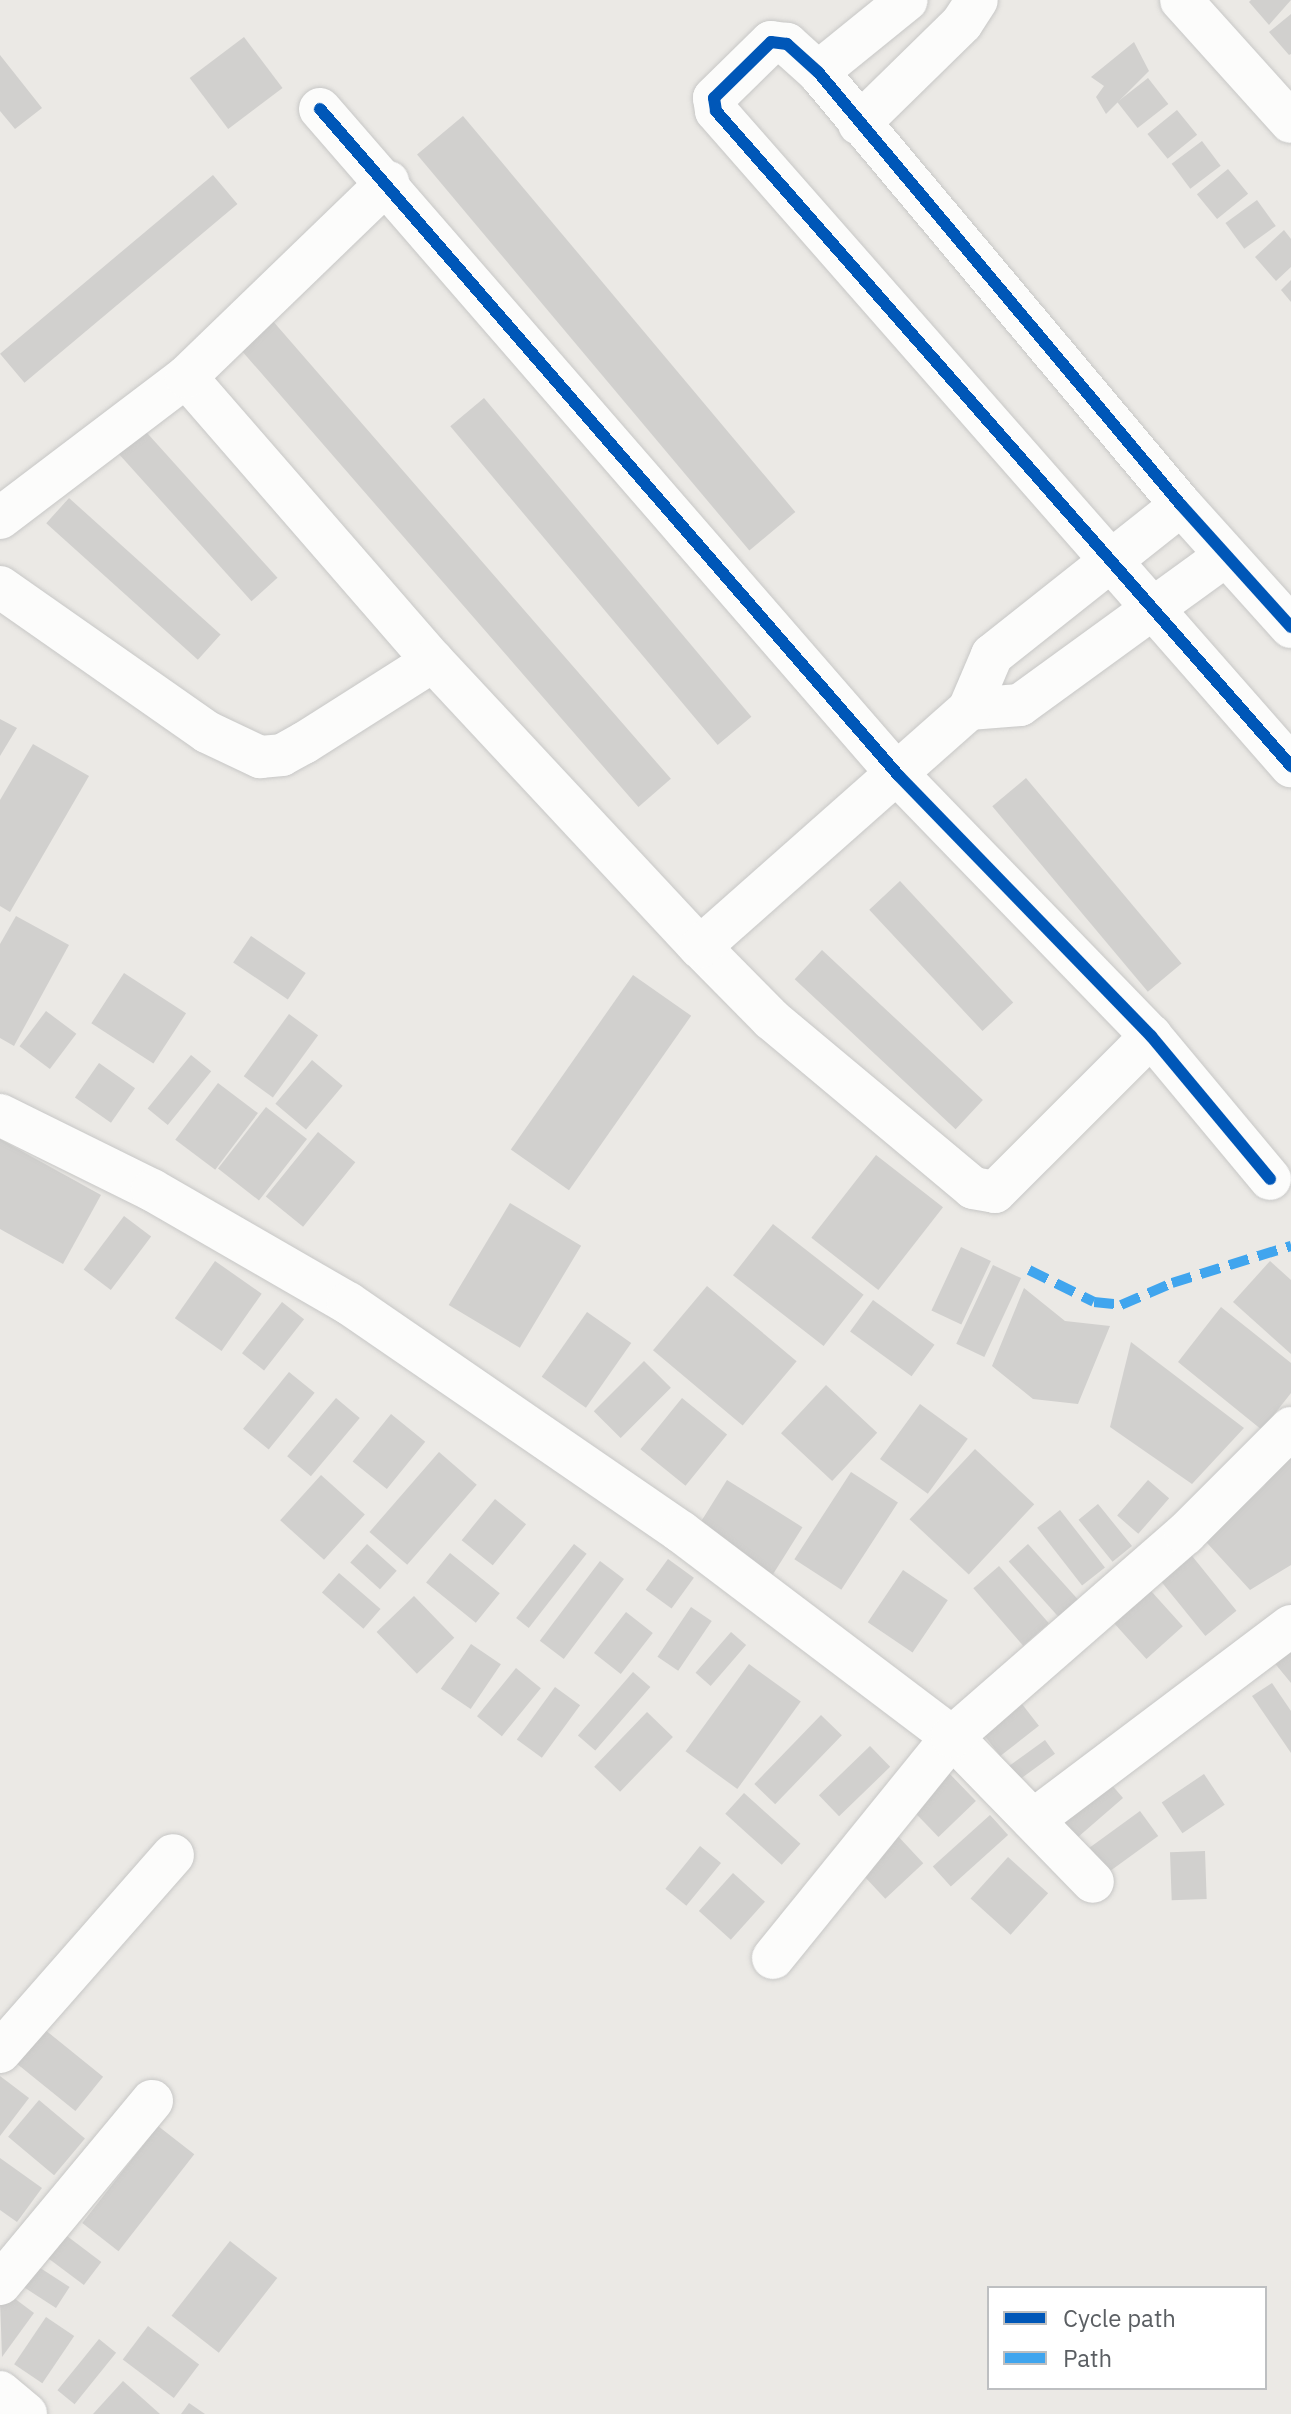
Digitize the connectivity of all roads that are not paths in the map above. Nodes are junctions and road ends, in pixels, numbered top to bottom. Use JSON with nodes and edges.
{"nodes":[{"id":1,"x":907,"y":0,"type":"edge"},
{"id":2,"x":977,"y":0,"type":"edge"},
{"id":3,"x":1181,"y":0,"type":"edge"},
{"id":4,"x":818,"y":72,"type":"junction"},
{"id":5,"x":320,"y":109,"type":"dead end"},
{"id":6,"x":1291,"y":122,"type":"edge"},
{"id":7,"x":859,"y":124,"type":"junction"},
{"id":8,"x":388,"y":182,"type":"junction"},
{"id":9,"x":186,"y":377,"type":"junction"},
{"id":10,"x":1181,"y":505,"type":"junction"},
{"id":11,"x":0,"y":518,"type":"edge"},
{"id":12,"x":1225,"y":556,"type":"junction"},
{"id":13,"x":1111,"y":557,"type":"junction"},
{"id":14,"x":0,"y":587,"type":"edge"},
{"id":15,"x":1154,"y":613,"type":"junction"},
{"id":16,"x":1291,"y":627,"type":"edge"},
{"id":17,"x":433,"y":661,"type":"junction"},
{"id":18,"x":969,"y":709,"type":"junction"},
{"id":19,"x":1291,"y":766,"type":"edge"},
{"id":20,"x":899,"y":776,"type":"junction"},
{"id":21,"x":700,"y":947,"type":"junction"},
{"id":22,"x":1151,"y":1036,"type":"junction"},
{"id":23,"x":0,"y":1115,"type":"edge"},
{"id":24,"x":1270,"y":1179,"type":"dead end"},
{"id":25,"x":1291,"y":1428,"type":"edge"},
{"id":26,"x":1291,"y":1626,"type":"edge"},
{"id":27,"x":952,"y":1737,"type":"junction"},
{"id":28,"x":1036,"y":1818,"type":"junction"},
{"id":29,"x":173,"y":1855,"type":"dead end"},
{"id":30,"x":1093,"y":1882,"type":"dead end"},
{"id":31,"x":773,"y":1958,"type":"dead end"},
{"id":32,"x":0,"y":2052,"type":"edge"},
{"id":33,"x":152,"y":2101,"type":"dead end"},
{"id":34,"x":0,"y":2284,"type":"edge"},
{"id":35,"x":0,"y":2392,"type":"edge"},
{"id":36,"x":26,"y":2414,"type":"edge"}],
"edges":[{"from":1,"to":4,"type":"street"},
{"from":2,"to":7,"type":"street"},
{"from":3,"to":6,"type":"street"},
{"from":4,"to":7,"type":"street"},
{"from":4,"to":13,"type":"street"},
{"from":5,"to":8,"type":"street"},
{"from":7,"to":10,"type":"street"},
{"from":8,"to":9,"type":"street"},
{"from":8,"to":20,"type":"street"},
{"from":9,"to":11,"type":"street"},
{"from":9,"to":17,"type":"street"},
{"from":10,"to":12,"type":"street"},
{"from":10,"to":13,"type":"street"},
{"from":12,"to":15,"type":"street"},
{"from":12,"to":16,"type":"street"},
{"from":13,"to":15,"type":"street"},
{"from":13,"to":18,"type":"street"},
{"from":14,"to":17,"type":"street"},
{"from":15,"to":18,"type":"street"},
{"from":15,"to":19,"type":"street"},
{"from":17,"to":21,"type":"street"},
{"from":18,"to":20,"type":"street"},
{"from":20,"to":21,"type":"street"},
{"from":20,"to":22,"type":"street"},
{"from":21,"to":22,"type":"street"},
{"from":22,"to":24,"type":"street"},
{"from":23,"to":27,"type":"street"},
{"from":25,"to":27,"type":"street"},
{"from":26,"to":28,"type":"street"},
{"from":27,"to":28,"type":"street"},
{"from":27,"to":31,"type":"street"},
{"from":28,"to":30,"type":"street"},
{"from":29,"to":32,"type":"street"},
{"from":33,"to":34,"type":"street"},
{"from":35,"to":36,"type":"street"}]}
